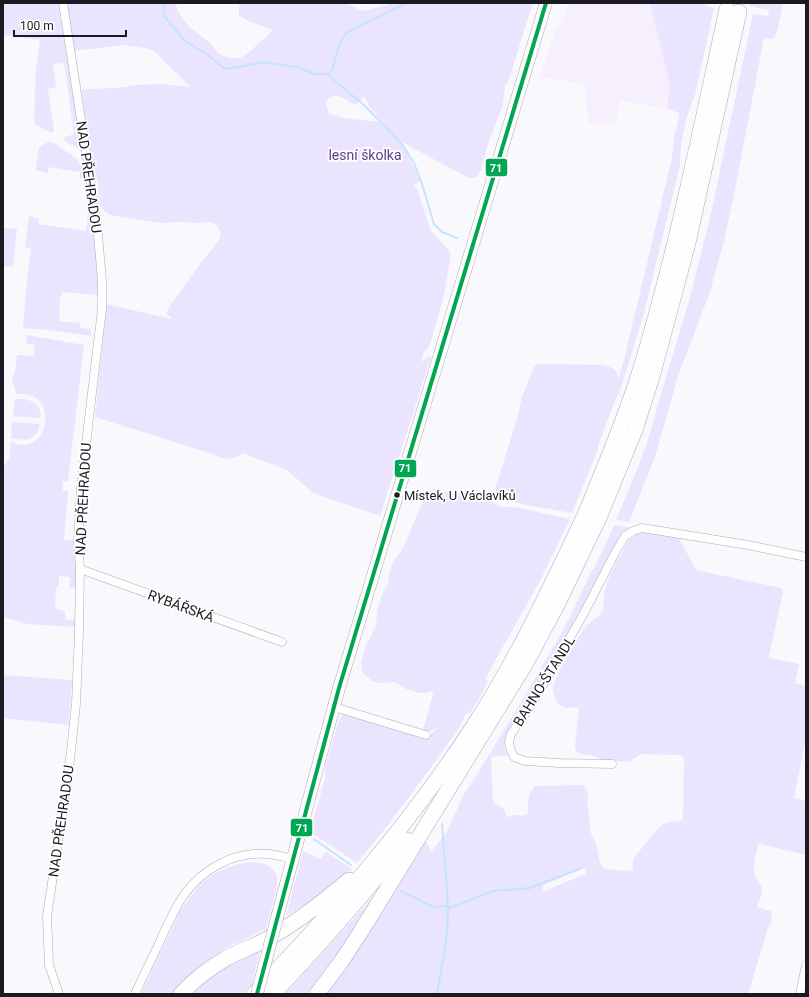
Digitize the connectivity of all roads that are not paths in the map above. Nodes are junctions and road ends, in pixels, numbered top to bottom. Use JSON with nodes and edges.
{"nodes":[{"id":1,"x":63,"y":3,"type":"edge"},
{"id":2,"x":546,"y":3,"type":"edge"},
{"id":3,"x":733,"y":11,"type":"dead end"},
{"id":4,"x":591,"y":518,"type":"junction"},
{"id":5,"x":806,"y":557,"type":"edge"},
{"id":6,"x":80,"y":569,"type":"junction"},
{"id":7,"x":282,"y":642,"type":"dead end"},
{"id":8,"x":334,"y":707,"type":"junction"},
{"id":9,"x":426,"y":735,"type":"dead end"},
{"id":10,"x":466,"y":760,"type":"junction"},
{"id":11,"x":612,"y":764,"type":"dead end"},
{"id":12,"x":414,"y":811,"type":"junction"},
{"id":13,"x":293,"y":859,"type":"junction"},
{"id":14,"x":806,"y":965,"type":"edge"},
{"id":15,"x":59,"y":994,"type":"edge"},
{"id":16,"x":135,"y":994,"type":"edge"},
{"id":17,"x":181,"y":994,"type":"edge"},
{"id":18,"x":256,"y":994,"type":"edge"},
{"id":19,"x":272,"y":994,"type":"edge"},
{"id":20,"x":317,"y":994,"type":"edge"},
{"id":21,"x":800,"y":994,"type":"edge"}],
"edges":[{"from":1,"to":6,"type":"street","name":"NAD PŘEHRADOU"},
{"from":2,"to":8,"type":"main road"},
{"from":3,"to":4,"type":"highway"},
{"from":4,"to":10,"type":"highway"},
{"from":4,"to":12,"type":"highway"},
{"from":5,"to":11,"type":"street","name":"BAHNO-ŠTANDL"},
{"from":6,"to":7,"type":"street","name":"RYBÁŘSKÁ"},
{"from":6,"to":15,"type":"street","name":"NAD PŘEHRADOU"},
{"from":8,"to":9,"type":"street"},
{"from":8,"to":13,"type":"main road"},
{"from":10,"to":19,"type":"highway"},
{"from":10,"to":20,"type":"highway"},
{"from":12,"to":17,"type":"highway"},
{"from":12,"to":18,"type":"highway"},
{"from":13,"to":16,"type":"street"},
{"from":13,"to":18,"type":"main road","bridge":true},
{"from":14,"to":21,"type":"street"}]}
